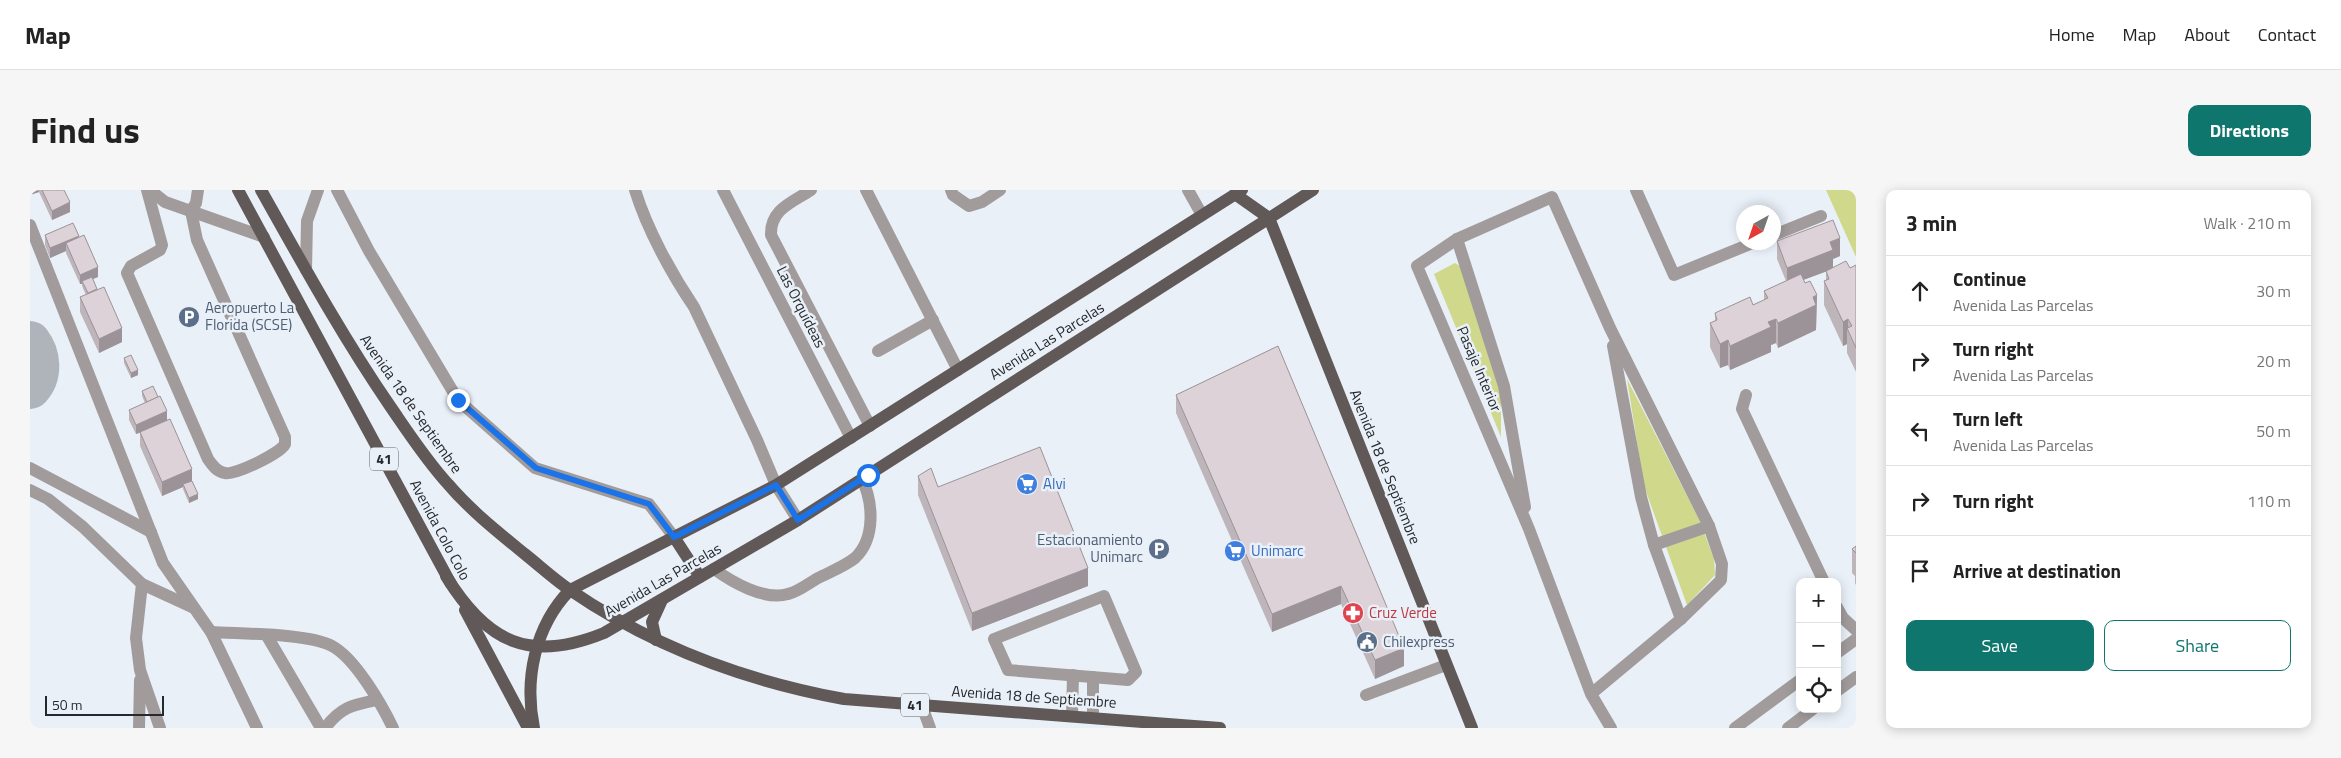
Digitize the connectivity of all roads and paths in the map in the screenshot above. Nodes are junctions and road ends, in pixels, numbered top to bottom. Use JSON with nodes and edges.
{"nodes":[{"id":1,"x":149,"y":190,"type":"edge"},
{"id":2,"x":198,"y":190,"type":"edge"},
{"id":3,"x":238,"y":190,"type":"edge"},
{"id":4,"x":261,"y":190,"type":"edge"},
{"id":5,"x":318,"y":190,"type":"edge"},
{"id":6,"x":336,"y":190,"type":"edge"},
{"id":7,"x":635,"y":190,"type":"edge"},
{"id":8,"x":722,"y":190,"type":"edge"},
{"id":9,"x":812,"y":190,"type":"edge"},
{"id":10,"x":866,"y":190,"type":"edge"},
{"id":11,"x":951,"y":190,"type":"edge"},
{"id":12,"x":1000,"y":190,"type":"edge"},
{"id":13,"x":1188,"y":190,"type":"edge"},
{"id":14,"x":1314,"y":190,"type":"edge"},
{"id":15,"x":1636,"y":190,"type":"edge"},
{"id":16,"x":1236,"y":191,"type":"edge"},
{"id":17,"x":1550,"y":194,"type":"edge"},
{"id":18,"x":192,"y":211,"type":"junction"},
{"id":19,"x":1202,"y":215,"type":"junction"},
{"id":20,"x":1821,"y":216,"type":"dead end"},
{"id":21,"x":1269,"y":218,"type":"junction"},
{"id":22,"x":30,"y":225,"type":"edge"},
{"id":23,"x":1781,"y":232,"type":"edge"},
{"id":24,"x":264,"y":237,"type":"junction"},
{"id":25,"x":1457,"y":239,"type":"junction"},
{"id":26,"x":1736,"y":250,"type":"edge"},
{"id":27,"x":306,"y":270,"type":"junction"},
{"id":28,"x":933,"y":320,"type":"junction"},
{"id":29,"x":1610,"y":328,"type":"junction"},
{"id":30,"x":878,"y":351,"type":"dead end"},
{"id":31,"x":958,"y":370,"type":"junction"},
{"id":32,"x":1746,"y":395,"type":"dead end"},
{"id":33,"x":870,"y":426,"type":"junction"},
{"id":34,"x":850,"y":438,"type":"junction"},
{"id":35,"x":30,"y":468,"type":"edge"},
{"id":36,"x":862,"y":479,"type":"junction"},
{"id":37,"x":776,"y":485,"type":"junction"},
{"id":38,"x":30,"y":490,"type":"edge"},
{"id":39,"x":798,"y":520,"type":"junction"},
{"id":40,"x":1709,"y":526,"type":"junction"},
{"id":41,"x":1529,"y":529,"type":"junction"},
{"id":42,"x":151,"y":532,"type":"junction"},
{"id":43,"x":674,"y":537,"type":"junction"},
{"id":44,"x":1654,"y":545,"type":"junction"},
{"id":45,"x":714,"y":569,"type":"junction"},
{"id":46,"x":446,"y":576,"type":"junction"},
{"id":47,"x":700,"y":578,"type":"junction"},
{"id":48,"x":1822,"y":578,"type":"edge"},
{"id":49,"x":142,"y":584,"type":"junction"},
{"id":50,"x":570,"y":590,"type":"junction"},
{"id":51,"x":662,"y":600,"type":"junction"},
{"id":52,"x":194,"y":608,"type":"junction"},
{"id":53,"x":1841,"y":614,"type":"edge"},
{"id":54,"x":1681,"y":620,"type":"junction"},
{"id":55,"x":623,"y":622,"type":"junction"},
{"id":56,"x":1856,"y":630,"type":"edge"},
{"id":57,"x":211,"y":632,"type":"junction"},
{"id":58,"x":267,"y":636,"type":"junction"},
{"id":59,"x":1856,"y":639,"type":"edge"},
{"id":60,"x":656,"y":640,"type":"junction"},
{"id":61,"x":537,"y":646,"type":"junction"},
{"id":62,"x":1841,"y":650,"type":"edge"},
{"id":63,"x":1446,"y":664,"type":"junction"},
{"id":64,"x":140,"y":670,"type":"junction"},
{"id":65,"x":1073,"y":676,"type":"junction"},
{"id":66,"x":1093,"y":677,"type":"junction"},
{"id":67,"x":1856,"y":677,"type":"edge"},
{"id":68,"x":1796,"y":683,"type":"edge"},
{"id":69,"x":1841,"y":688,"type":"edge"},
{"id":70,"x":1591,"y":694,"type":"junction"},
{"id":71,"x":1366,"y":695,"type":"dead end"},
{"id":72,"x":377,"y":700,"type":"junction"},
{"id":73,"x":922,"y":706,"type":"junction"},
{"id":74,"x":1809,"y":713,"type":"edge"},
{"id":75,"x":1072,"y":716,"type":"junction"},
{"id":76,"x":1093,"y":718,"type":"junction"},
{"id":77,"x":1794,"y":726,"type":"edge"},
{"id":78,"x":139,"y":728,"type":"edge"},
{"id":79,"x":160,"y":728,"type":"edge"},
{"id":80,"x":257,"y":728,"type":"edge"},
{"id":81,"x":322,"y":728,"type":"edge"},
{"id":82,"x":325,"y":728,"type":"edge"},
{"id":83,"x":393,"y":728,"type":"edge"},
{"id":84,"x":528,"y":728,"type":"edge"},
{"id":85,"x":534,"y":728,"type":"edge"},
{"id":86,"x":930,"y":728,"type":"edge"},
{"id":87,"x":1220,"y":728,"type":"edge"},
{"id":88,"x":1472,"y":728,"type":"edge"},
{"id":89,"x":1611,"y":728,"type":"edge"},
{"id":90,"x":1734,"y":728,"type":"edge"}],
"edges":[{"from":1,"to":18,"type":"street"},
{"from":1,"to":18,"type":"street"},
{"from":2,"to":18,"type":"street"},
{"from":3,"to":24,"type":"main road","name":"Avenida Colo Colo","number":"41"},
{"from":4,"to":27,"type":"main road","name":"Avenida 18 de Septiembre","number":"41"},
{"from":5,"to":27,"type":"street"},
{"from":6,"to":43,"type":"street"},
{"from":7,"to":37,"type":"street"},
{"from":8,"to":34,"type":"street","name":"Las Orquídeas"},
{"from":9,"to":33,"type":"street"},
{"from":10,"to":28,"type":"street"},
{"from":11,"to":12,"type":"street"},
{"from":13,"to":19,"type":"street"},
{"from":14,"to":21,"type":"main road","name":"Avenida Las Parcelas"},
{"from":15,"to":26,"type":"street"},
{"from":16,"to":19,"type":"main road","name":"Avenida Las Parcelas"},
{"from":16,"to":21,"type":"main road"},
{"from":17,"to":25,"type":"street","name":"Pasaje Interior"},
{"from":17,"to":29,"type":"street","name":"Pasaje Interior"},
{"from":18,"to":24,"type":"street"},
{"from":19,"to":31,"type":"main road","name":"Avenida Las Parcelas"},
{"from":20,"to":23,"type":"street"},
{"from":21,"to":36,"type":"main road","name":"Avenida Las Parcelas"},
{"from":21,"to":63,"type":"main road","name":"Avenida 18 de Septiembre"},
{"from":22,"to":42,"type":"street"},
{"from":24,"to":46,"type":"main road","name":"Avenida Colo Colo","number":"41"},
{"from":25,"to":41,"type":"street","name":"Pasaje Interior"},
{"from":25,"to":41,"type":"street","name":"Pasaje Interior"},
{"from":27,"to":50,"type":"main road","name":"Avenida 18 de Septiembre","number":"41"},
{"from":28,"to":30,"type":"street"},
{"from":28,"to":31,"type":"street"},
{"from":29,"to":40,"type":"street","name":"Pasaje Interior"},
{"from":29,"to":44,"type":"street","name":"Pasaje Interior"},
{"from":31,"to":33,"type":"main road","name":"Avenida Las Parcelas"},
{"from":32,"to":48,"type":"street"},
{"from":33,"to":34,"type":"main road","name":"Avenida Las Parcelas"},
{"from":34,"to":37,"type":"main road","name":"Avenida Las Parcelas"},
{"from":35,"to":42,"type":"street"},
{"from":36,"to":39,"type":"main road","name":"Avenida Las Parcelas"},
{"from":36,"to":45,"type":"street"},
{"from":37,"to":39,"type":"street"},
{"from":37,"to":43,"type":"main road","name":"Avenida Las Parcelas"},
{"from":38,"to":49,"type":"street"},
{"from":39,"to":45,"type":"main road","name":"Avenida Las Parcelas"},
{"from":40,"to":44,"type":"street"},
{"from":40,"to":54,"type":"street","name":"Pasaje Interior"},
{"from":41,"to":70,"type":"street","name":"Pasaje Interior"},
{"from":42,"to":52,"type":"street"},
{"from":43,"to":47,"type":"main road"},
{"from":43,"to":50,"type":"main road","name":"Avenida Las Parcelas"},
{"from":44,"to":54,"type":"street","name":"Pasaje Interior"},
{"from":45,"to":47,"type":"main road","name":"Avenida Las Parcelas"},
{"from":46,"to":61,"type":"main road","name":"Avenida Las Parcelas"},
{"from":46,"to":84,"type":"main road","name":"Avenida Colo Colo","number":"41"},
{"from":47,"to":51,"type":"main road","name":"Avenida Las Parcelas"},
{"from":49,"to":52,"type":"street"},
{"from":49,"to":64,"type":"street"},
{"from":50,"to":55,"type":"main road","name":"Avenida 18 de Septiembre","number":"41"},
{"from":50,"to":61,"type":"main road","name":"Avenida Las Parcelas"},
{"from":51,"to":55,"type":"main road","name":"Avenida Las Parcelas"},
{"from":51,"to":60,"type":"main road"},
{"from":52,"to":57,"type":"street"},
{"from":53,"to":56,"type":"street"},
{"from":54,"to":70,"type":"street","name":"Pasaje Interior"},
{"from":55,"to":60,"type":"main road","name":"Avenida 18 de Septiembre","number":"41"},
{"from":55,"to":61,"type":"main road","name":"Avenida Las Parcelas"},
{"from":57,"to":58,"type":"street"},
{"from":57,"to":80,"type":"street"},
{"from":58,"to":72,"type":"street"},
{"from":58,"to":81,"type":"street"},
{"from":59,"to":62,"type":"street"},
{"from":60,"to":73,"type":"main road","name":"Avenida 18 de Septiembre","number":"41"},
{"from":61,"to":85,"type":"main road","name":"Avenida Las Parcelas"},
{"from":63,"to":71,"type":"street"},
{"from":63,"to":88,"type":"main road","name":"Avenida 18 de Septiembre"},
{"from":64,"to":78,"type":"street"},
{"from":64,"to":79,"type":"street"},
{"from":65,"to":66,"type":"street"},
{"from":65,"to":66,"type":"street"},
{"from":65,"to":75,"type":"street"},
{"from":66,"to":76,"type":"street"},
{"from":67,"to":69,"type":"street"},
{"from":68,"to":90,"type":"street"},
{"from":70,"to":89,"type":"street","name":"Pasaje Interior"},
{"from":72,"to":82,"type":"street"},
{"from":72,"to":83,"type":"street"},
{"from":73,"to":75,"type":"main road","name":"Avenida 18 de Septiembre","number":"41"},
{"from":73,"to":86,"type":"street"},
{"from":74,"to":77,"type":"street"},
{"from":75,"to":76,"type":"main road","name":"Avenida 18 de Septiembre","number":"41"},
{"from":76,"to":87,"type":"main road","name":"Avenida 18 de Septiembre","number":"41"}]}
